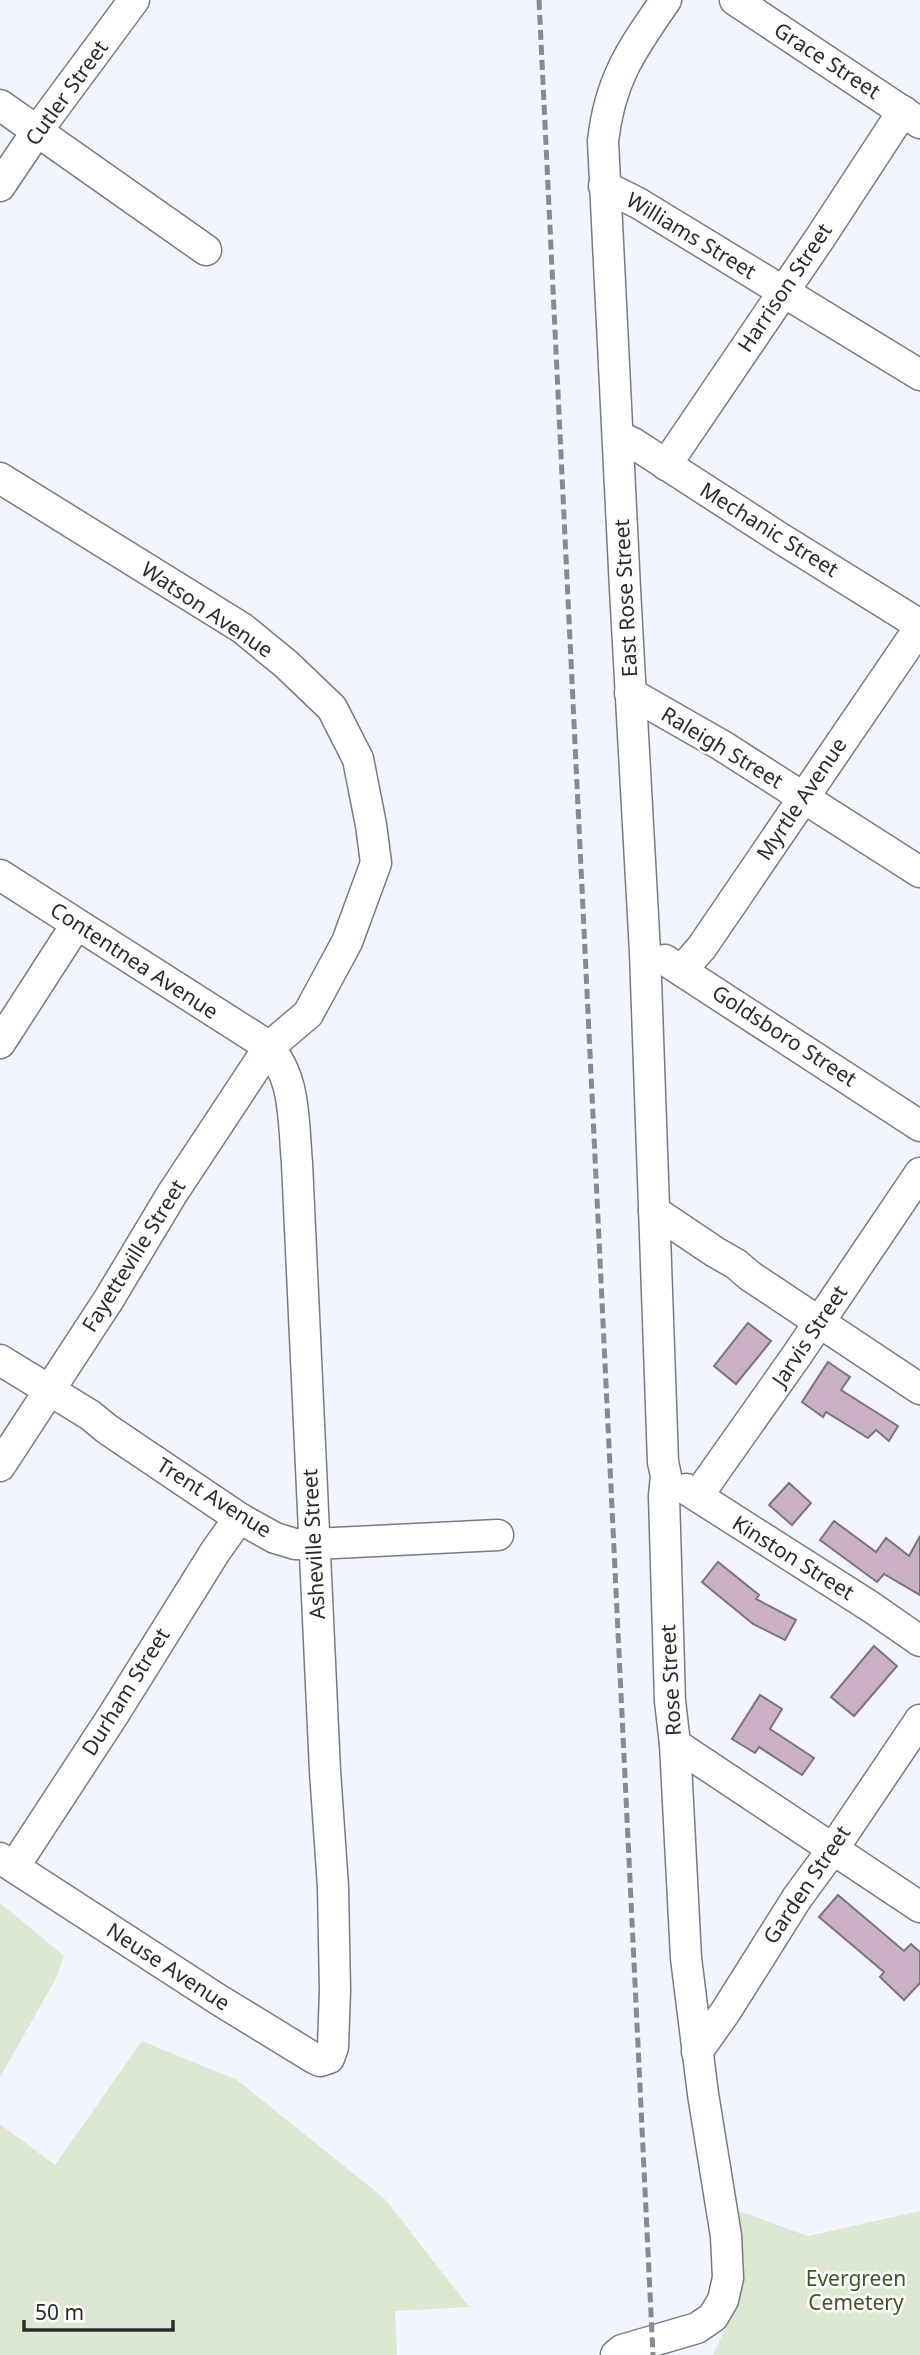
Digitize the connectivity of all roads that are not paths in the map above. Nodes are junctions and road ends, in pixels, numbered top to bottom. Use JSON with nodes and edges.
{"nodes":[{"id":1,"x":134,"y":0,"type":"edge"},
{"id":2,"x":666,"y":0,"type":"edge"},
{"id":3,"x":735,"y":0,"type":"edge"},
{"id":4,"x":0,"y":105,"type":"edge"},
{"id":5,"x":911,"y":117,"type":"edge"},
{"id":6,"x":37,"y":131,"type":"junction"},
{"id":7,"x":0,"y":186,"type":"edge"},
{"id":8,"x":604,"y":186,"type":"junction"},
{"id":9,"x":206,"y":250,"type":"dead end"},
{"id":10,"x":784,"y":291,"type":"junction"},
{"id":11,"x":920,"y":375,"type":"edge"},
{"id":12,"x":618,"y":436,"type":"junction"},
{"id":13,"x":666,"y":465,"type":"junction"},
{"id":14,"x":0,"y":478,"type":"edge"},
{"id":15,"x":920,"y":626,"type":"edge"},
{"id":16,"x":631,"y":693,"type":"junction"},
{"id":17,"x":804,"y":797,"type":"junction"},
{"id":18,"x":920,"y":872,"type":"edge"},
{"id":19,"x":0,"y":875,"type":"edge"},
{"id":20,"x":76,"y":925,"type":"junction"},
{"id":21,"x":645,"y":952,"type":"junction"},
{"id":22,"x":682,"y":970,"type":"junction"},
{"id":23,"x":0,"y":1044,"type":"edge"},
{"id":24,"x":269,"y":1047,"type":"junction"},
{"id":25,"x":920,"y":1126,"type":"edge"},
{"id":26,"x":920,"y":1173,"type":"edge"},
{"id":27,"x":654,"y":1211,"type":"junction"},
{"id":28,"x":820,"y":1321,"type":"junction"},
{"id":29,"x":0,"y":1360,"type":"edge"},
{"id":30,"x":920,"y":1388,"type":"edge"},
{"id":31,"x":49,"y":1391,"type":"junction"},
{"id":32,"x":0,"y":1466,"type":"edge"},
{"id":33,"x":666,"y":1476,"type":"junction"},
{"id":34,"x":701,"y":1498,"type":"junction"},
{"id":35,"x":239,"y":1518,"type":"junction"},
{"id":36,"x":498,"y":1535,"type":"dead end"},
{"id":37,"x":314,"y":1544,"type":"junction"},
{"id":38,"x":920,"y":1641,"type":"edge"},
{"id":39,"x":920,"y":1720,"type":"edge"},
{"id":40,"x":675,"y":1744,"type":"junction"},
{"id":41,"x":833,"y":1849,"type":"junction"},
{"id":42,"x":7,"y":1862,"type":"edge"},
{"id":43,"x":920,"y":1907,"type":"edge"},
{"id":44,"x":333,"y":2047,"type":"joint"},
{"id":45,"x":697,"y":2052,"type":"junction"},
{"id":46,"x":616,"y":2355,"type":"edge"}],
"edges":[{"from":1,"to":6,"type":"street","name":"Cutler Street"},
{"from":2,"to":8,"type":"street","name":"East Rose Street"},
{"from":3,"to":5,"type":"street","name":"Grace Street"},
{"from":4,"to":6,"type":"street"},
{"from":5,"to":10,"type":"street","name":"Harrison Street"},
{"from":6,"to":7,"type":"street","name":"Cutler Street"},
{"from":6,"to":9,"type":"street"},
{"from":8,"to":10,"type":"street","name":"Williams Street"},
{"from":8,"to":12,"type":"street","name":"East Rose Street"},
{"from":10,"to":11,"type":"street","name":"Williams Street"},
{"from":10,"to":13,"type":"street","name":"Harrison Street"},
{"from":12,"to":13,"type":"street","name":"Mechanic Street"},
{"from":12,"to":16,"type":"street","name":"East Rose Street"},
{"from":13,"to":15,"type":"street","name":"Mechanic Street"},
{"from":14,"to":24,"type":"street","name":"Watson Avenue"},
{"from":15,"to":17,"type":"street","name":"Myrtle Avenue"},
{"from":16,"to":17,"type":"street","name":"Raleigh Street"},
{"from":16,"to":21,"type":"street","name":"East Rose Street"},
{"from":17,"to":18,"type":"street","name":"Raleigh Street"},
{"from":17,"to":22,"type":"street","name":"Myrtle Avenue"},
{"from":19,"to":20,"type":"street","name":"Contentnea Avenue"},
{"from":20,"to":23,"type":"street"},
{"from":20,"to":24,"type":"street","name":"Contentnea Avenue"},
{"from":21,"to":22,"type":"street","name":"Goldsboro Street"},
{"from":21,"to":27,"type":"street","name":"East Rose Street"},
{"from":22,"to":25,"type":"street","name":"Goldsboro Street"},
{"from":24,"to":31,"type":"street","name":"Fayetteville Street"},
{"from":24,"to":37,"type":"street","name":"Asheville Street"},
{"from":26,"to":28,"type":"street","name":"Jarvis Street"},
{"from":27,"to":28,"type":"street"},
{"from":27,"to":33,"type":"street","name":"Rose Street"},
{"from":28,"to":30,"type":"street"},
{"from":28,"to":34,"type":"street","name":"Jarvis Street"},
{"from":29,"to":31,"type":"street","name":"Trent Avenue"},
{"from":31,"to":32,"type":"street","name":"Fayetteville Street"},
{"from":31,"to":35,"type":"street","name":"Trent Avenue"},
{"from":33,"to":34,"type":"street","name":"Kinston Street"},
{"from":33,"to":40,"type":"street","name":"Rose Street"},
{"from":34,"to":38,"type":"street","name":"Kinston Street"},
{"from":35,"to":37,"type":"street","name":"Trent Avenue"},
{"from":35,"to":42,"type":"street","name":"Durham Street"},
{"from":36,"to":37,"type":"street","name":"Trent Avenue"},
{"from":37,"to":44,"type":"street","name":"Asheville Street"},
{"from":39,"to":41,"type":"street","name":"Garden Street"},
{"from":40,"to":41,"type":"street"},
{"from":40,"to":45,"type":"street","name":"Rose Street"},
{"from":41,"to":43,"type":"street"},
{"from":41,"to":45,"type":"street","name":"Garden Street"},
{"from":42,"to":44,"type":"street","name":"Neuse Avenue"},
{"from":45,"to":46,"type":"street","name":"Rose Street"}]}
